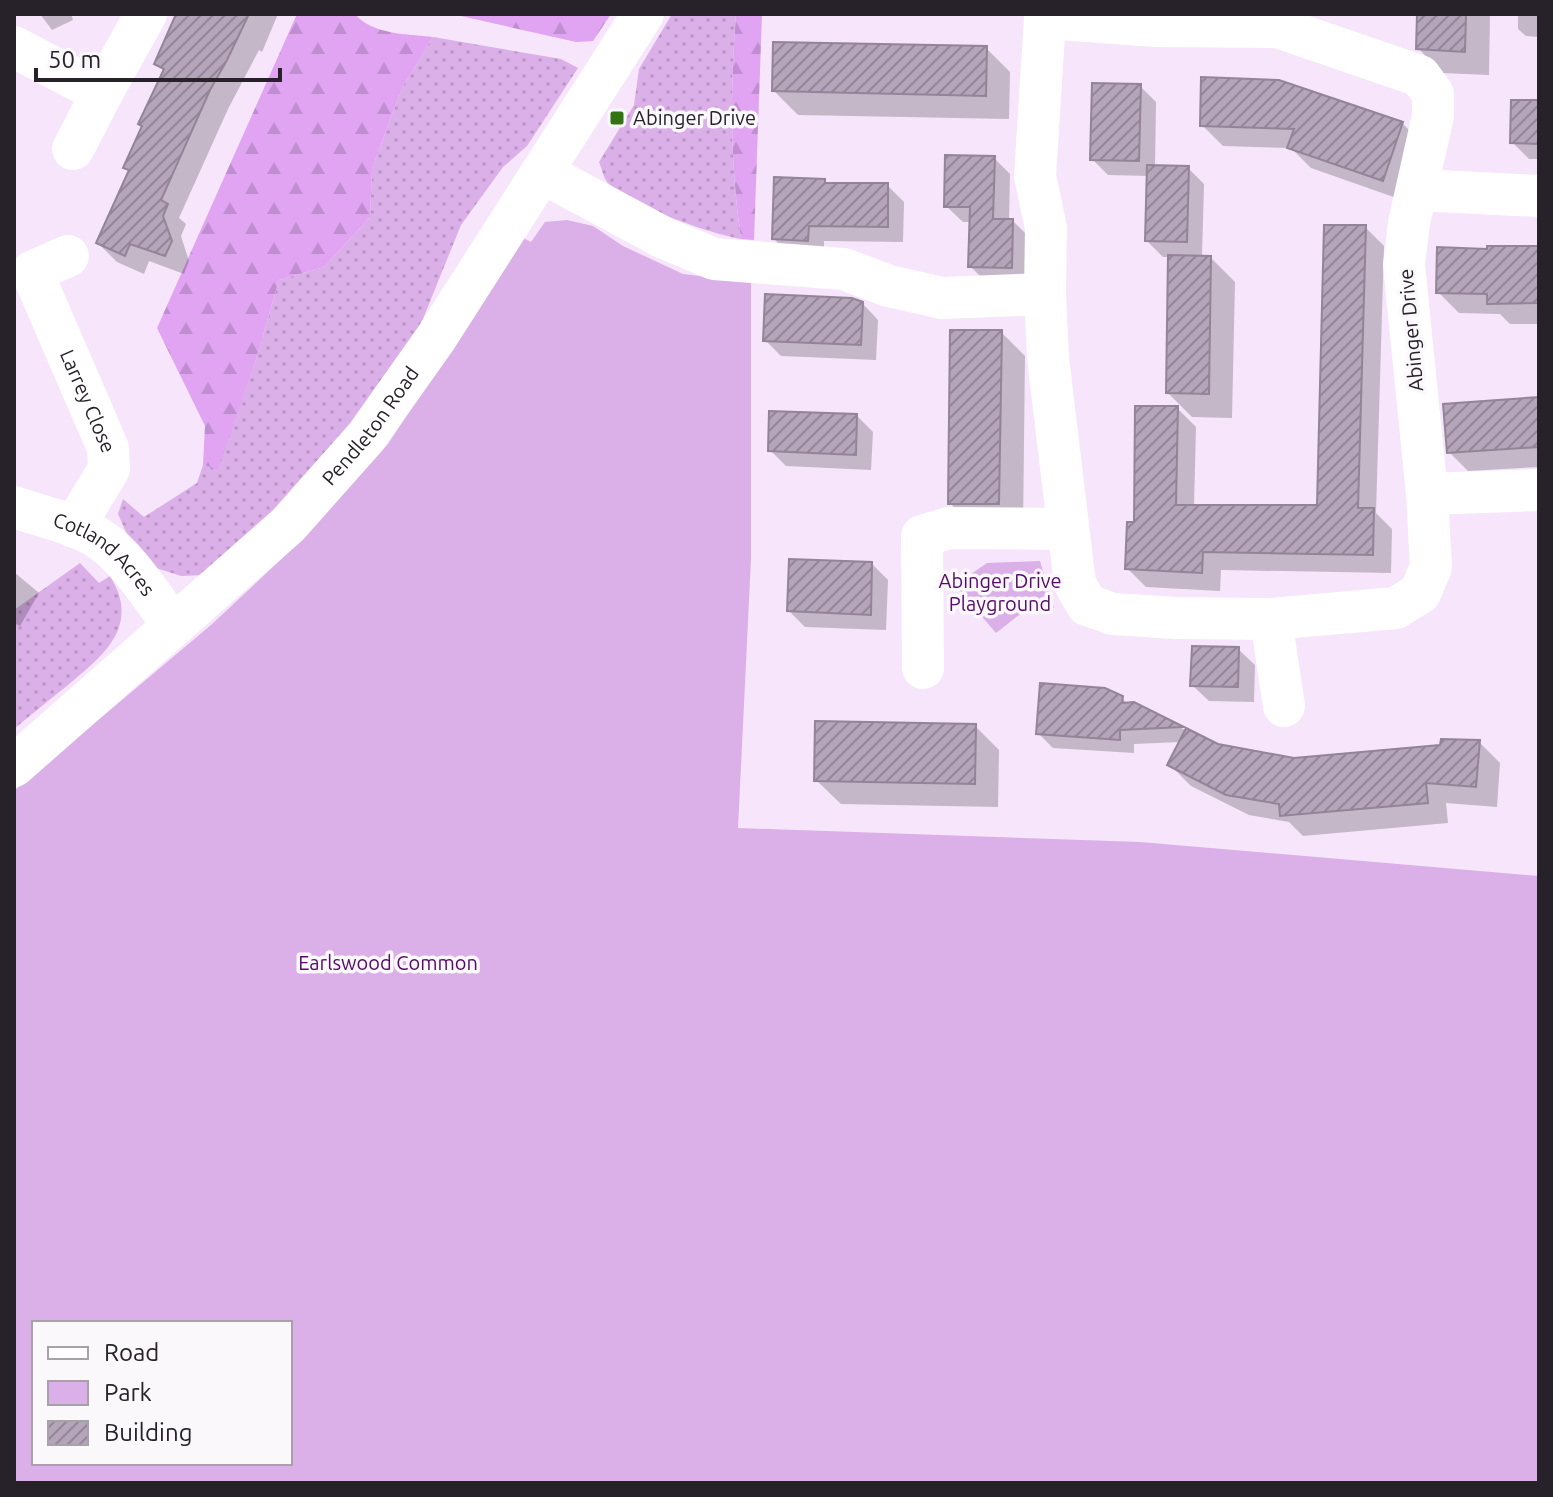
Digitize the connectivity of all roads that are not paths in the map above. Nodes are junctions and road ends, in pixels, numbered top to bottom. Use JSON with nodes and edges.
{"nodes":[{"id":1,"x":146,"y":14,"type":"edge"},
{"id":2,"x":643,"y":14,"type":"edge"},
{"id":3,"x":1039,"y":16,"type":"edge"},
{"id":4,"x":14,"y":47,"type":"edge"},
{"id":5,"x":102,"y":93,"type":"junction"},
{"id":6,"x":73,"y":149,"type":"dead end"},
{"id":7,"x":543,"y":173,"type":"junction"},
{"id":8,"x":1417,"y":190,"type":"junction"},
{"id":9,"x":1539,"y":196,"type":"edge"},
{"id":10,"x":38,"y":269,"type":"edge"},
{"id":11,"x":1045,"y":294,"type":"junction"},
{"id":12,"x":1539,"y":490,"type":"edge"},
{"id":13,"x":1427,"y":494,"type":"junction"},
{"id":14,"x":14,"y":507,"type":"edge"},
{"id":15,"x":74,"y":527,"type":"junction"},
{"id":16,"x":1068,"y":529,"type":"junction"},
{"id":17,"x":1271,"y":619,"type":"junction"},
{"id":18,"x":174,"y":626,"type":"junction"},
{"id":19,"x":923,"y":668,"type":"dead end"},
{"id":20,"x":1284,"y":706,"type":"dead end"},
{"id":21,"x":14,"y":766,"type":"edge"}],
"edges":[{"from":1,"to":5,"type":"street"},
{"from":2,"to":7,"type":"street","name":"Pendleton Road"},
{"from":3,"to":8,"type":"street","name":"Abinger Drive"},
{"from":3,"to":11,"type":"street","name":"Abinger Drive"},
{"from":4,"to":5,"type":"street"},
{"from":5,"to":6,"type":"street"},
{"from":7,"to":11,"type":"street"},
{"from":7,"to":18,"type":"street","name":"Pendleton Road"},
{"from":8,"to":9,"type":"street"},
{"from":8,"to":13,"type":"street","name":"Abinger Drive"},
{"from":10,"to":15,"type":"street","name":"Larrey Close"},
{"from":11,"to":16,"type":"street","name":"Abinger Drive"},
{"from":12,"to":13,"type":"street"},
{"from":13,"to":17,"type":"street","name":"Abinger Drive"},
{"from":14,"to":15,"type":"street","name":"Cotland Acres"},
{"from":15,"to":18,"type":"street","name":"Cotland Acres"},
{"from":16,"to":17,"type":"street","name":"Abinger Drive"},
{"from":16,"to":19,"type":"street"},
{"from":17,"to":20,"type":"street"},
{"from":18,"to":21,"type":"street","name":"Pendleton Road"}]}
